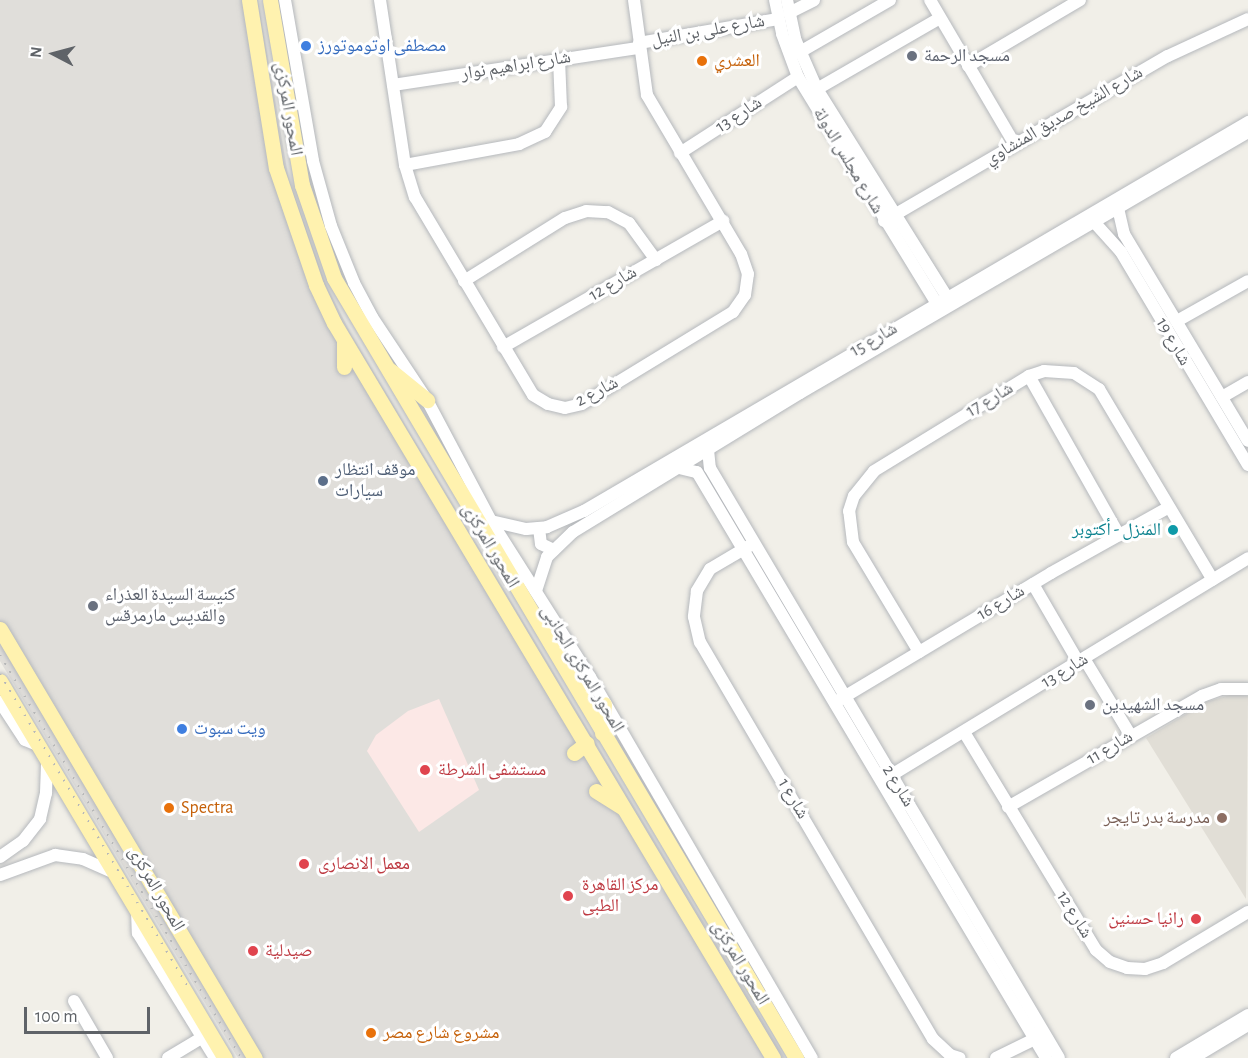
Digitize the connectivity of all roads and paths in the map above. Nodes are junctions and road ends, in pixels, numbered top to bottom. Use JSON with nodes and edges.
{"nodes":[{"id":1,"x":249,"y":0,"type":"edge"},
{"id":2,"x":270,"y":0,"type":"edge"},
{"id":3,"x":285,"y":0,"type":"edge"},
{"id":4,"x":380,"y":0,"type":"edge"},
{"id":5,"x":634,"y":0,"type":"edge"},
{"id":6,"x":775,"y":0,"type":"edge"},
{"id":7,"x":814,"y":0,"type":"edge"},
{"id":8,"x":890,"y":0,"type":"edge"},
{"id":9,"x":1080,"y":0,"type":"edge"},
{"id":10,"x":931,"y":1,"type":"edge"},
{"id":11,"x":785,"y":10,"type":"edge"},
{"id":12,"x":940,"y":18,"type":"junction"},
{"id":13,"x":1248,"y":18,"type":"edge"},
{"id":14,"x":276,"y":42,"type":"junction"},
{"id":15,"x":639,"y":45,"type":"junction"},
{"id":16,"x":800,"y":52,"type":"junction"},
{"id":17,"x":559,"y":60,"type":"junction"},
{"id":18,"x":969,"y":66,"type":"junction"},
{"id":19,"x":260,"y":75,"type":"junction"},
{"id":20,"x":798,"y":77,"type":"junction"},
{"id":21,"x":393,"y":85,"type":"junction"},
{"id":22,"x":284,"y":94,"type":"junction"},
{"id":23,"x":816,"y":94,"type":"junction"},
{"id":24,"x":1248,"y":122,"type":"edge"},
{"id":25,"x":268,"y":125,"type":"junction"},
{"id":26,"x":1248,"y":132,"type":"edge"},
{"id":27,"x":1015,"y":145,"type":"junction"},
{"id":28,"x":680,"y":153,"type":"junction"},
{"id":29,"x":405,"y":165,"type":"junction"},
{"id":30,"x":1164,"y":175,"type":"junction"},
{"id":31,"x":1118,"y":208,"type":"junction"},
{"id":32,"x":888,"y":219,"type":"junction"},
{"id":33,"x":723,"y":221,"type":"junction"},
{"id":34,"x":1095,"y":223,"type":"junction"},
{"id":35,"x":656,"y":260,"type":"junction"},
{"id":36,"x":464,"y":281,"type":"junction"},
{"id":37,"x":1248,"y":281,"type":"edge"},
{"id":38,"x":945,"y":305,"type":"junction"},
{"id":39,"x":1177,"y":321,"type":"junction"},
{"id":40,"x":344,"y":338,"type":"junction"},
{"id":41,"x":503,"y":347,"type":"junction"},
{"id":42,"x":1201,"y":361,"type":"junction"},
{"id":43,"x":382,"y":364,"type":"junction"},
{"id":44,"x":344,"y":367,"type":"dead end"},
{"id":45,"x":1188,"y":368,"type":"junction"},
{"id":46,"x":1029,"y":376,"type":"junction"},
{"id":47,"x":1248,"y":382,"type":"edge"},
{"id":48,"x":1222,"y":397,"type":"junction"},
{"id":49,"x":427,"y":400,"type":"junction"},
{"id":50,"x":731,"y":430,"type":"junction"},
{"id":51,"x":1248,"y":441,"type":"edge"},
{"id":52,"x":708,"y":450,"type":"junction"},
{"id":53,"x":1248,"y":465,"type":"edge"},
{"id":54,"x":679,"y":468,"type":"junction"},
{"id":55,"x":1169,"y":507,"type":"junction"},
{"id":56,"x":492,"y":521,"type":"junction"},
{"id":57,"x":539,"y":528,"type":"junction"},
{"id":58,"x":1119,"y":535,"type":"junction"},
{"id":59,"x":755,"y":543,"type":"junction"},
{"id":60,"x":554,"y":550,"type":"junction"},
{"id":61,"x":743,"y":550,"type":"junction"},
{"id":62,"x":1248,"y":558,"type":"edge"},
{"id":63,"x":1212,"y":580,"type":"junction"},
{"id":64,"x":1032,"y":584,"type":"junction"},
{"id":65,"x":536,"y":591,"type":"junction"},
{"id":66,"x":0,"y":629,"type":"edge"},
{"id":67,"x":919,"y":652,"type":"junction"},
{"id":68,"x":1082,"y":662,"type":"junction"},
{"id":69,"x":0,"y":681,"type":"edge"},
{"id":70,"x":1248,"y":689,"type":"edge"},
{"id":71,"x":840,"y":700,"type":"junction"},
{"id":72,"x":0,"y":702,"type":"edge"},
{"id":73,"x":604,"y":704,"type":"junction"},
{"id":74,"x":964,"y":732,"type":"junction"},
{"id":75,"x":602,"y":733,"type":"junction"},
{"id":76,"x":1131,"y":736,"type":"junction"},
{"id":77,"x":587,"y":743,"type":"junction"},
{"id":78,"x":44,"y":752,"type":"junction"},
{"id":79,"x":574,"y":753,"type":"dead end"},
{"id":80,"x":886,"y":778,"type":"junction"},
{"id":81,"x":597,"y":791,"type":"dead end"},
{"id":82,"x":1008,"y":807,"type":"junction"},
{"id":83,"x":625,"y":809,"type":"junction"},
{"id":84,"x":0,"y":857,"type":"edge"},
{"id":85,"x":114,"y":873,"type":"junction"},
{"id":86,"x":0,"y":875,"type":"edge"},
{"id":87,"x":137,"y":910,"type":"junction"},
{"id":88,"x":1248,"y":912,"type":"edge"},
{"id":89,"x":198,"y":963,"type":"junction"},
{"id":90,"x":745,"y":971,"type":"junction"},
{"id":91,"x":177,"y":977,"type":"junction"},
{"id":92,"x":735,"y":994,"type":"junction"},
{"id":93,"x":74,"y":1001,"type":"dead end"},
{"id":94,"x":1248,"y":1015,"type":"edge"},
{"id":95,"x":773,"y":1020,"type":"junction"},
{"id":96,"x":1248,"y":1025,"type":"edge"},
{"id":97,"x":1040,"y":1036,"type":"junction"},
{"id":98,"x":203,"y":1037,"type":"junction"},
{"id":99,"x":764,"y":1043,"type":"junction"},
{"id":100,"x":106,"y":1058,"type":"edge"},
{"id":101,"x":168,"y":1058,"type":"edge"},
{"id":102,"x":215,"y":1058,"type":"edge"},
{"id":103,"x":225,"y":1058,"type":"edge"},
{"id":104,"x":255,"y":1058,"type":"edge"},
{"id":105,"x":773,"y":1058,"type":"edge"},
{"id":106,"x":796,"y":1058,"type":"edge"},
{"id":107,"x":812,"y":1058,"type":"edge"},
{"id":108,"x":960,"y":1058,"type":"edge"},
{"id":109,"x":996,"y":1058,"type":"edge"},
{"id":110,"x":1046,"y":1058,"type":"edge"},
{"id":111,"x":1059,"y":1058,"type":"edge"},
{"id":112,"x":1177,"y":1058,"type":"edge"},
{"id":113,"x":1193,"y":1058,"type":"edge"}],
"edges":[{"from":1,"to":19,"type":"main road","name":"المحور المركزى"},
{"from":2,"to":14,"type":"main road","name":"المحور المركزى"},
{"from":3,"to":49,"type":"street","name":"المحور المركزى الجانبى"},
{"from":4,"to":21,"type":"street","name":"شارع 2"},
{"from":5,"to":15,"type":"street","name":"شارع 2"},
{"from":6,"to":11,"type":"street","name":"شارع مجلس الدولة"},
{"from":7,"to":11,"type":"street","name":"شارع على بن النيل"},
{"from":8,"to":16,"type":"street"},
{"from":9,"to":18,"type":"street"},
{"from":10,"to":12,"type":"street"},
{"from":11,"to":15,"type":"street","name":"شارع على بن النيل"},
{"from":11,"to":16,"type":"street","name":"شارع مجلس الدولة"},
{"from":11,"to":20,"type":"street","name":"شارع مجلس الدولة"},
{"from":12,"to":18,"type":"street"},
{"from":12,"to":23,"type":"street"},
{"from":13,"to":27,"type":"street","name":"شارع الشيخ صديق المنشاوي"},
{"from":14,"to":19,"type":"main road"},
{"from":14,"to":22,"type":"main road","name":"المحور المركزى"},
{"from":15,"to":17,"type":"street","name":"شارع ابراهيم نوار"},
{"from":15,"to":28,"type":"street","name":"شارع 2"},
{"from":16,"to":23,"type":"street","name":"شارع مجلس الدولة"},
{"from":17,"to":21,"type":"street","name":"شارع ابراهيم نوار"},
{"from":17,"to":29,"type":"street"},
{"from":18,"to":27,"type":"street"},
{"from":19,"to":25,"type":"main road","name":"المحور المركزى"},
{"from":20,"to":23,"type":"street","name":"شارع مجلس الدولة"},
{"from":20,"to":28,"type":"street","name":"شارع 13"},
{"from":21,"to":29,"type":"street","name":"شارع 2"},
{"from":22,"to":25,"type":"main road"},
{"from":22,"to":43,"type":"main road","name":"المحور المركزى"},
{"from":23,"to":32,"type":"street","name":"شارع مجلس الدولة"},
{"from":24,"to":30,"type":"street","name":"شارع 15"},
{"from":25,"to":40,"type":"main road","name":"المحور المركزى"},
{"from":26,"to":30,"type":"street","name":"شارع 15"},
{"from":27,"to":32,"type":"street","name":"شارع الشيخ صديق المنشاوي"},
{"from":28,"to":33,"type":"street","name":"شارع 2"},
{"from":29,"to":36,"type":"street","name":"شارع 2"},
{"from":30,"to":31,"type":"street","name":"شارع 15"},
{"from":30,"to":38,"type":"street","name":"شارع 15"},
{"from":31,"to":34,"type":"street","name":"شارع 15"},
{"from":31,"to":39,"type":"street","name":"شارع 19"},
{"from":32,"to":38,"type":"street","name":"شارع مجلس الدولة"},
{"from":33,"to":35,"type":"street","name":"شارع 12"},
{"from":33,"to":41,"type":"street","name":"شارع 2"},
{"from":34,"to":38,"type":"street","name":"شارع 15"},
{"from":34,"to":45,"type":"street","name":"شارع 19"},
{"from":35,"to":36,"type":"street"},
{"from":35,"to":41,"type":"street","name":"شارع 12"},
{"from":36,"to":41,"type":"street","name":"شارع 2"},
{"from":37,"to":39,"type":"street"},
{"from":38,"to":50,"type":"street","name":"شارع 15"},
{"from":39,"to":42,"type":"street","name":"شارع 19"},
{"from":40,"to":44,"type":"main road"},
{"from":40,"to":77,"type":"main road","name":"المحور المركزى"},
{"from":42,"to":45,"type":"street"},
{"from":42,"to":48,"type":"street","name":"شارع 19"},
{"from":43,"to":49,"type":"main road"},
{"from":43,"to":75,"type":"main road","name":"المحور المركزى"},
{"from":45,"to":53,"type":"street","name":"شارع 19"},
{"from":46,"to":55,"type":"street","name":"شارع 17"},
{"from":46,"to":58,"type":"street"},
{"from":46,"to":67,"type":"street","name":"شارع 17"},
{"from":47,"to":48,"type":"street"},
{"from":48,"to":51,"type":"street","name":"شارع 19"},
{"from":49,"to":56,"type":"street","name":"المحور المركزى الجانبى"},
{"from":50,"to":52,"type":"street","name":"شارع 15"},
{"from":50,"to":57,"type":"street","name":"شارع 15"},
{"from":52,"to":54,"type":"street","name":"شارع 15"},
{"from":52,"to":59,"type":"street","name":"شارع 2"},
{"from":54,"to":60,"type":"street","name":"شارع 15"},
{"from":54,"to":61,"type":"street","name":"شارع 2"},
{"from":55,"to":58,"type":"street","name":"شارع 16"},
{"from":55,"to":63,"type":"street","name":"شارع 17"},
{"from":56,"to":57,"type":"street","name":"شارع 15"},
{"from":56,"to":65,"type":"street","name":"المحور المركزى الجانبى"},
{"from":57,"to":60,"type":"street"},
{"from":58,"to":64,"type":"street","name":"شارع 16"},
{"from":59,"to":61,"type":"street","name":"شارع 1"},
{"from":59,"to":71,"type":"street","name":"شارع 2"},
{"from":60,"to":65,"type":"street","name":"شارع 15"},
{"from":61,"to":71,"type":"street","name":"شارع 2"},
{"from":61,"to":108,"type":"street","name":"شارع 1"},
{"from":62,"to":63,"type":"street","name":"شارع 13"},
{"from":63,"to":68,"type":"street","name":"شارع 13"},
{"from":64,"to":67,"type":"street","name":"شارع 16"},
{"from":64,"to":68,"type":"street"},
{"from":65,"to":73,"type":"street","name":"المحور المركزى الجانبى"},
{"from":66,"to":89,"type":"main road","name":"المحور المركزى"},
{"from":67,"to":71,"type":"street","name":"شارع 16"},
{"from":68,"to":74,"type":"street","name":"شارع 13"},
{"from":68,"to":76,"type":"street"},
{"from":69,"to":78,"type":"main road","name":"المحور المركزى"},
{"from":70,"to":76,"type":"street","name":"شارع 11"},
{"from":71,"to":80,"type":"street","name":"شارع 2"},
{"from":72,"to":78,"type":"street"},
{"from":73,"to":75,"type":"main road"},
{"from":73,"to":107,"type":"street","name":"المحور المركزى الجانبى"},
{"from":74,"to":80,"type":"street","name":"شارع 13"},
{"from":74,"to":82,"type":"street","name":"شارع 12"},
{"from":75,"to":90,"type":"main road","name":"المحور المركزى"},
{"from":76,"to":82,"type":"street","name":"شارع 11"},
{"from":77,"to":79,"type":"main road"},
{"from":77,"to":83,"type":"main road","name":"المحور المركزى"},
{"from":78,"to":84,"type":"street"},
{"from":78,"to":85,"type":"main road","name":"المحور المركزى"},
{"from":80,"to":97,"type":"street","name":"شارع 2"},
{"from":81,"to":83,"type":"main road"},
{"from":82,"to":88,"type":"street","name":"شارع 12"},
{"from":83,"to":92,"type":"main road","name":"المحور المركزى"},
{"from":85,"to":86,"type":"street"},
{"from":85,"to":87,"type":"main road","name":"المحور المركزى"},
{"from":87,"to":91,"type":"main road","name":"المحور المركزى"},
{"from":87,"to":98,"type":"street"},
{"from":89,"to":91,"type":"main road"},
{"from":89,"to":104,"type":"main road","name":"المحور المركزى"},
{"from":90,"to":92,"type":"main road"},
{"from":90,"to":95,"type":"main road","name":"المحور المركزى"},
{"from":91,"to":103,"type":"main road","name":"المحور المركزى"},
{"from":92,"to":99,"type":"main road","name":"المحور المركزى"},
{"from":93,"to":100,"type":"street"},
{"from":94,"to":112,"type":"street"},
{"from":95,"to":99,"type":"main road"},
{"from":95,"to":106,"type":"main road","name":"المحور المركزى"},
{"from":96,"to":113,"type":"street"},
{"from":97,"to":109,"type":"street"},
{"from":97,"to":110,"type":"street","name":"شارع 2"},
{"from":97,"to":111,"type":"street","name":"شارع 2"},
{"from":98,"to":101,"type":"street"},
{"from":98,"to":102,"type":"street"},
{"from":99,"to":105,"type":"main road","name":"المحور المركزى"}]}
